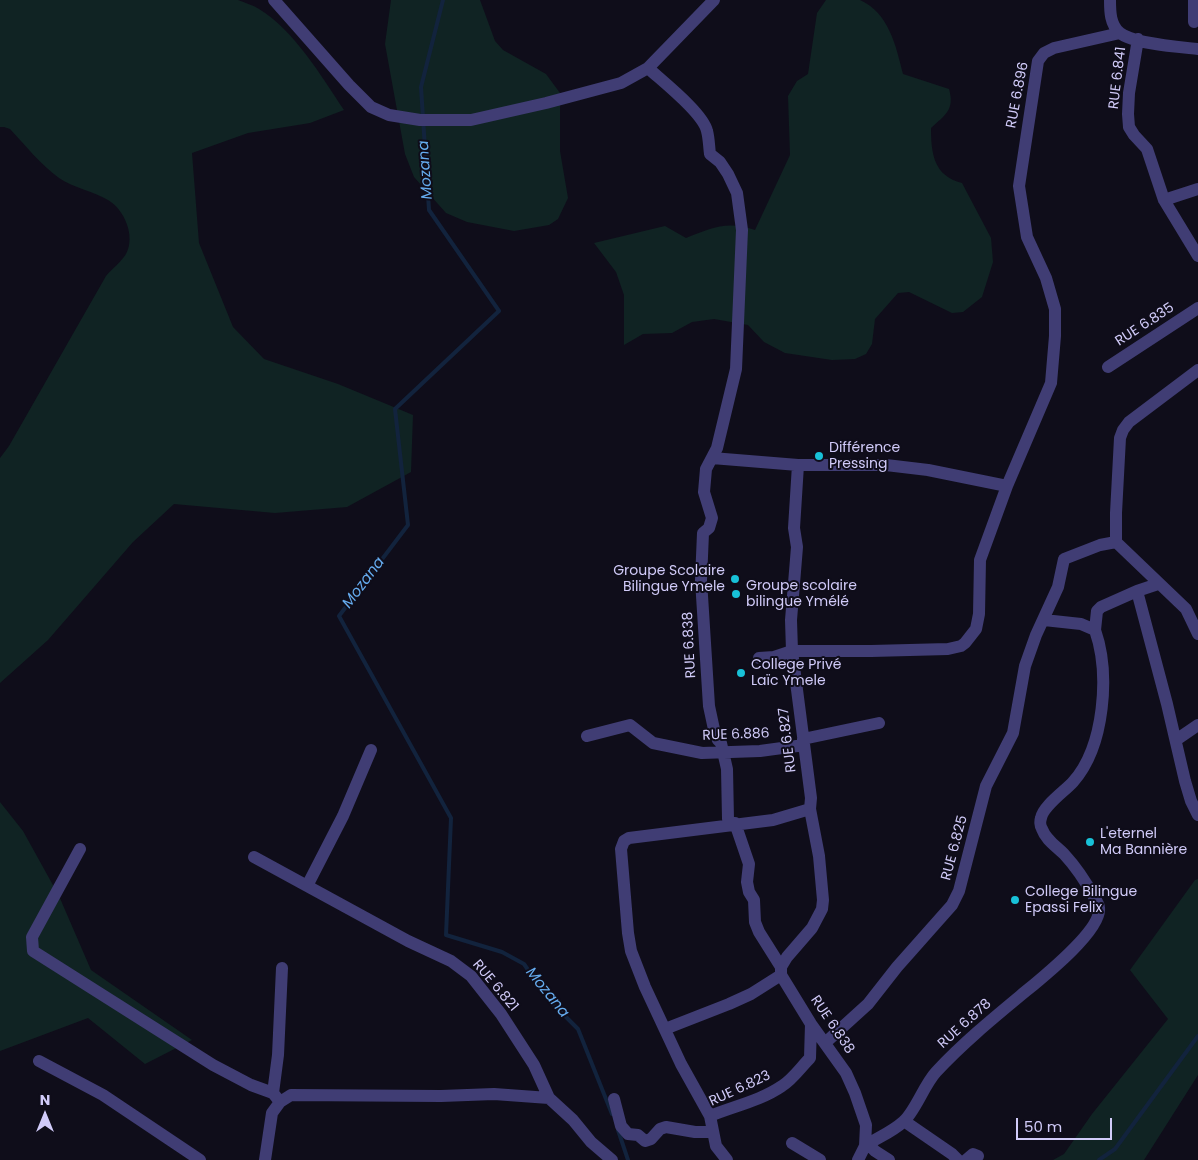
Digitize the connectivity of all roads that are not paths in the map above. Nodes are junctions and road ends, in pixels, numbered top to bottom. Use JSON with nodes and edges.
{"nodes":[{"id":1,"x":274,"y":0,"type":"edge"},
{"id":2,"x":714,"y":0,"type":"edge"},
{"id":3,"x":1110,"y":0,"type":"edge"},
{"id":4,"x":1194,"y":0,"type":"edge"},
{"id":5,"x":1194,"y":22,"type":"dead end"},
{"id":6,"x":1120,"y":33,"type":"junction"},
{"id":7,"x":1138,"y":39,"type":"junction"},
{"id":8,"x":1198,"y":49,"type":"edge"},
{"id":9,"x":648,"y":68,"type":"junction"},
{"id":10,"x":1198,"y":189,"type":"edge"},
{"id":11,"x":1164,"y":200,"type":"junction"},
{"id":12,"x":1198,"y":256,"type":"edge"},
{"id":13,"x":1198,"y":308,"type":"edge"},
{"id":14,"x":1108,"y":367,"type":"dead end"},
{"id":15,"x":1196,"y":376,"type":"edge"},
{"id":16,"x":712,"y":458,"type":"junction"},
{"id":17,"x":798,"y":465,"type":"junction"},
{"id":18,"x":1007,"y":486,"type":"junction"},
{"id":19,"x":1116,"y":542,"type":"junction"},
{"id":20,"x":1158,"y":584,"type":"junction"},
{"id":21,"x":1137,"y":591,"type":"junction"},
{"id":22,"x":1044,"y":620,"type":"junction"},
{"id":23,"x":1095,"y":630,"type":"junction"},
{"id":24,"x":1198,"y":634,"type":"edge"},
{"id":25,"x":792,"y":651,"type":"junction"},
{"id":26,"x":759,"y":658,"type":"dead end"},
{"id":27,"x":879,"y":723,"type":"dead end"},
{"id":28,"x":1198,"y":725,"type":"edge"},
{"id":29,"x":587,"y":736,"type":"dead end"},
{"id":30,"x":1176,"y":740,"type":"junction"},
{"id":31,"x":803,"y":742,"type":"junction"},
{"id":32,"x":371,"y":750,"type":"dead end"},
{"id":33,"x":724,"y":752,"type":"junction"},
{"id":34,"x":810,"y":809,"type":"junction"},
{"id":35,"x":1198,"y":815,"type":"edge"},
{"id":36,"x":735,"y":824,"type":"junction"},
{"id":37,"x":80,"y":849,"type":"dead end"},
{"id":38,"x":254,"y":857,"type":"dead end"},
{"id":39,"x":307,"y":886,"type":"junction"},
{"id":40,"x":282,"y":968,"type":"dead end"},
{"id":41,"x":781,"y":971,"type":"junction"},
{"id":42,"x":811,"y":1024,"type":"junction"},
{"id":43,"x":665,"y":1029,"type":"junction"},
{"id":44,"x":825,"y":1043,"type":"junction"},
{"id":45,"x":39,"y":1061,"type":"dead end"},
{"id":46,"x":276,"y":1098,"type":"junction"},
{"id":47,"x":550,"y":1098,"type":"junction"},
{"id":48,"x":614,"y":1099,"type":"dead end"},
{"id":49,"x":710,"y":1116,"type":"junction"},
{"id":50,"x":904,"y":1122,"type":"junction"},
{"id":51,"x":714,"y":1132,"type":"junction"},
{"id":52,"x":792,"y":1143,"type":"dead end"},
{"id":53,"x":867,"y":1145,"type":"junction"},
{"id":54,"x":200,"y":1160,"type":"edge"},
{"id":55,"x":265,"y":1160,"type":"edge"},
{"id":56,"x":612,"y":1160,"type":"edge"},
{"id":57,"x":727,"y":1160,"type":"edge"},
{"id":58,"x":820,"y":1160,"type":"edge"},
{"id":59,"x":858,"y":1160,"type":"edge"},
{"id":60,"x":889,"y":1160,"type":"edge"},
{"id":61,"x":958,"y":1160,"type":"edge"}],
"edges":[{"from":1,"to":9,"type":"street"},
{"from":2,"to":9,"type":"street"},
{"from":3,"to":6,"type":"street"},
{"from":4,"to":5,"type":"street"},
{"from":6,"to":7,"type":"street"},
{"from":6,"to":18,"type":"street","name":"RUE 6.896"},
{"from":7,"to":8,"type":"street"},
{"from":7,"to":11,"type":"street","name":"RUE 6.841"},
{"from":9,"to":16,"type":"street","name":"RUE 6.838"},
{"from":10,"to":11,"type":"street"},
{"from":11,"to":12,"type":"street","name":"RUE 6.841"},
{"from":13,"to":14,"type":"street","name":"RUE 6.835"},
{"from":15,"to":19,"type":"street"},
{"from":16,"to":17,"type":"street"},
{"from":16,"to":33,"type":"street","name":"RUE 6.838"},
{"from":17,"to":18,"type":"street"},
{"from":17,"to":25,"type":"street","name":"RUE 6.827"},
{"from":18,"to":25,"type":"street","name":"RUE 6.896"},
{"from":19,"to":20,"type":"street"},
{"from":19,"to":22,"type":"street","name":"RUE 6.825"},
{"from":20,"to":21,"type":"street"},
{"from":20,"to":24,"type":"street"},
{"from":21,"to":23,"type":"street"},
{"from":21,"to":30,"type":"street"},
{"from":22,"to":23,"type":"street"},
{"from":22,"to":44,"type":"street","name":"RUE 6.825"},
{"from":23,"to":50,"type":"street","name":"RUE 6.878"},
{"from":25,"to":26,"type":"street","name":"RUE 6.896"},
{"from":25,"to":31,"type":"street","name":"RUE 6.827"},
{"from":27,"to":31,"type":"street","name":"RUE 6.886"},
{"from":28,"to":30,"type":"street"},
{"from":29,"to":33,"type":"street","name":"RUE 6.886"},
{"from":30,"to":35,"type":"street"},
{"from":31,"to":33,"type":"street","name":"RUE 6.886"},
{"from":31,"to":34,"type":"street","name":"RUE 6.827"},
{"from":32,"to":39,"type":"street"},
{"from":33,"to":36,"type":"street","name":"RUE 6.838"},
{"from":34,"to":36,"type":"street"},
{"from":34,"to":41,"type":"street","name":"RUE 6.827"},
{"from":36,"to":41,"type":"street","name":"RUE 6.838"},
{"from":36,"to":43,"type":"street"},
{"from":37,"to":46,"type":"street"},
{"from":38,"to":39,"type":"street","name":"RUE 6.821"},
{"from":39,"to":47,"type":"street","name":"RUE 6.821"},
{"from":40,"to":46,"type":"street"},
{"from":41,"to":42,"type":"street","name":"RUE 6.838"},
{"from":41,"to":43,"type":"street","name":"RUE 6.827"},
{"from":42,"to":44,"type":"street","name":"RUE 6.838"},
{"from":42,"to":49,"type":"street","name":"RUE 6.823"},
{"from":43,"to":49,"type":"street"},
{"from":44,"to":53,"type":"street","name":"RUE 6.838"},
{"from":45,"to":54,"type":"street"},
{"from":46,"to":47,"type":"street"},
{"from":46,"to":55,"type":"street"},
{"from":47,"to":56,"type":"street","name":"RUE 6.821"},
{"from":48,"to":51,"type":"street"},
{"from":49,"to":51,"type":"street","name":"RUE 6.823"},
{"from":50,"to":53,"type":"street","name":"RUE 6.878"},
{"from":50,"to":61,"type":"street"},
{"from":51,"to":57,"type":"street","name":"RUE 6.823"},
{"from":52,"to":58,"type":"street"},
{"from":53,"to":59,"type":"street","name":"RUE 6.838"},
{"from":53,"to":60,"type":"street"}]}
